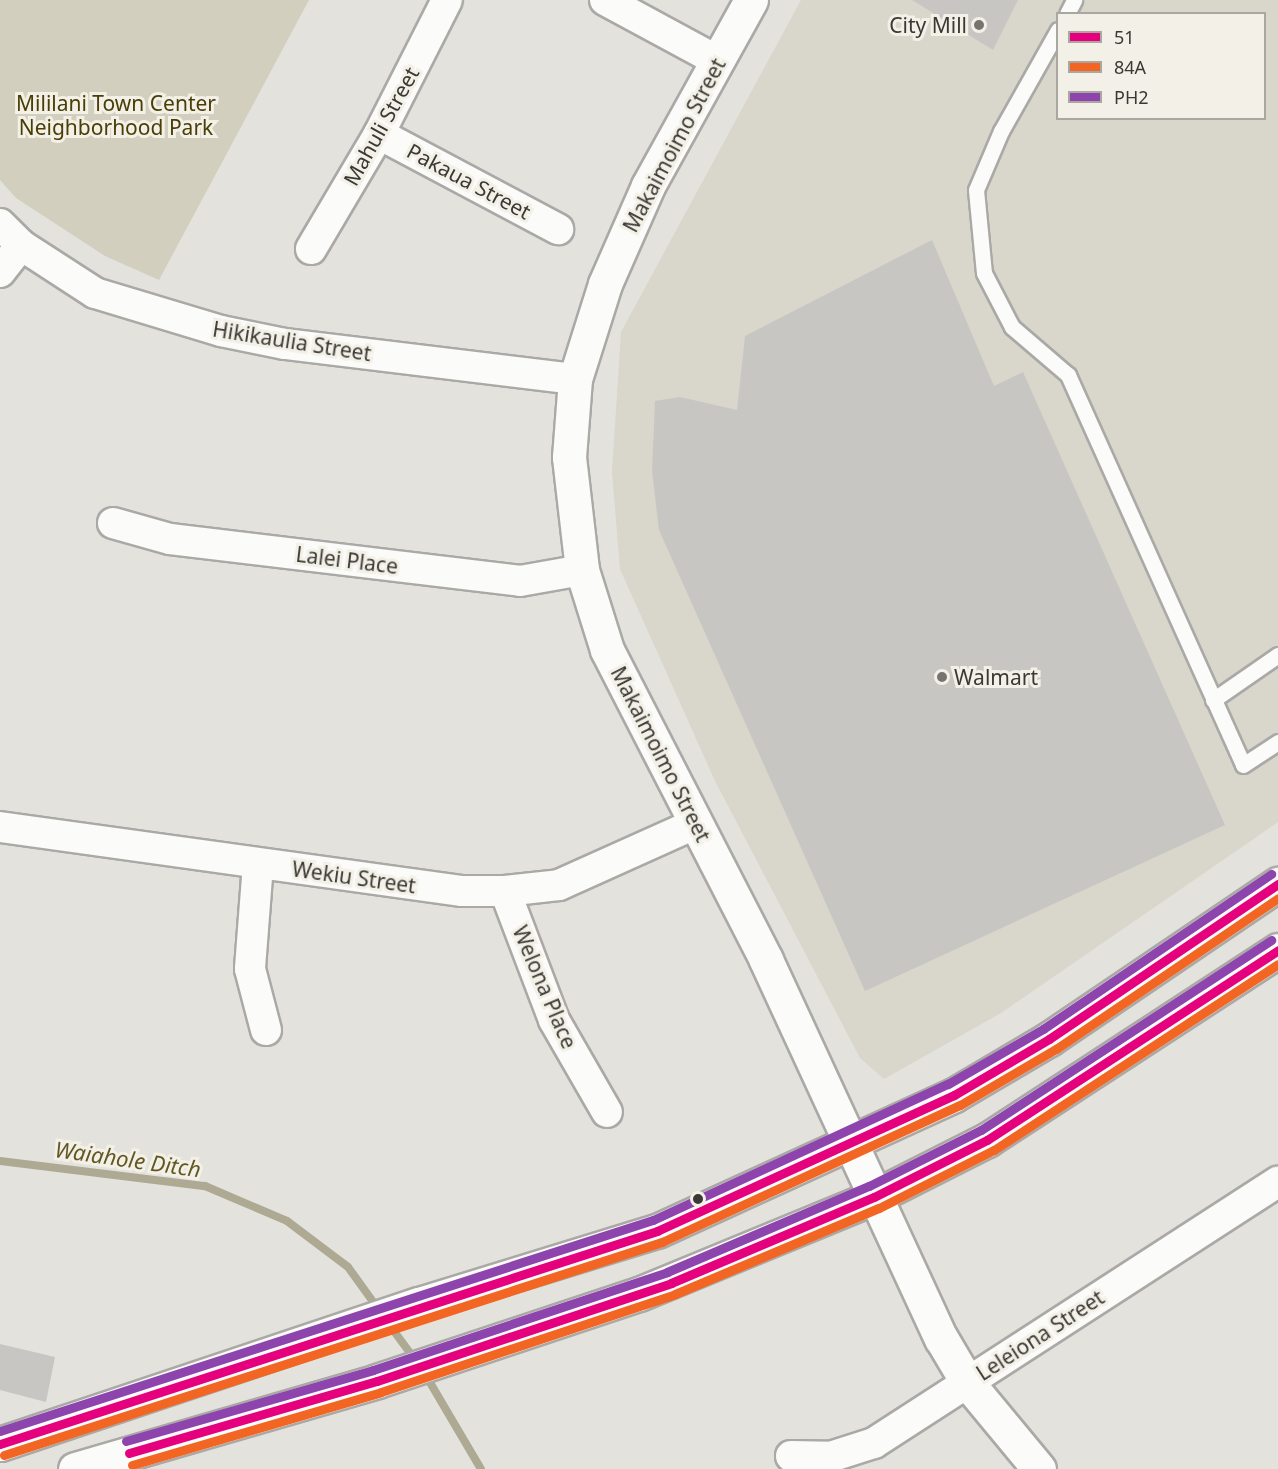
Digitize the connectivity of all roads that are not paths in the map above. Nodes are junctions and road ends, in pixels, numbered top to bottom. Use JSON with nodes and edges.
{"nodes":[{"id":1,"x":447,"y":0,"type":"edge"},
{"id":2,"x":605,"y":0,"type":"edge"},
{"id":3,"x":751,"y":0,"type":"edge"},
{"id":4,"x":1056,"y":34,"type":"edge"},
{"id":5,"x":718,"y":61,"type":"junction"},
{"id":6,"x":379,"y":134,"type":"junction"},
{"id":7,"x":0,"y":224,"type":"edge"},
{"id":8,"x":558,"y":229,"type":"dead end"},
{"id":9,"x":21,"y":245,"type":"junction"},
{"id":10,"x":311,"y":249,"type":"dead end"},
{"id":11,"x":0,"y":272,"type":"edge"},
{"id":12,"x":575,"y":379,"type":"junction"},
{"id":13,"x":113,"y":523,"type":"dead end"},
{"id":14,"x":582,"y":570,"type":"junction"},
{"id":15,"x":1278,"y":655,"type":"edge"},
{"id":16,"x":1213,"y":700,"type":"junction"},
{"id":17,"x":1278,"y":741,"type":"edge"},
{"id":18,"x":697,"y":823,"type":"junction"},
{"id":19,"x":0,"y":827,"type":"edge"},
{"id":20,"x":258,"y":864,"type":"junction"},
{"id":21,"x":1278,"y":884,"type":"edge"},
{"id":22,"x":505,"y":891,"type":"junction"},
{"id":23,"x":1278,"y":950,"type":"edge"},
{"id":24,"x":266,"y":1030,"type":"dead end"},
{"id":25,"x":607,"y":1112,"type":"dead end"},
{"id":26,"x":853,"y":1143,"type":"junction"},
{"id":27,"x":1278,"y":1182,"type":"edge"},
{"id":28,"x":874,"y":1197,"type":"junction"},
{"id":29,"x":967,"y":1382,"type":"junction"},
{"id":30,"x":0,"y":1444,"type":"edge"},
{"id":31,"x":790,"y":1456,"type":"dead end"},
{"id":32,"x":75,"y":1469,"type":"edge"},
{"id":33,"x":1039,"y":1469,"type":"edge"}],
"edges":[{"from":1,"to":6,"type":"street","name":"Mahuli Street"},
{"from":2,"to":5,"type":"street"},
{"from":3,"to":5,"type":"main road","name":"Makaimoimo Street"},
{"from":4,"to":16,"type":"lane"},
{"from":5,"to":12,"type":"main road","name":"Makaimoimo Street"},
{"from":6,"to":8,"type":"street","name":"Pakaua Street"},
{"from":6,"to":10,"type":"street","name":"Mahuli Street"},
{"from":7,"to":9,"type":"street","name":"Hikikaulia Street"},
{"from":9,"to":11,"type":"street"},
{"from":9,"to":12,"type":"street","name":"Hikikaulia Street"},
{"from":12,"to":14,"type":"main road","name":"Makaimoimo Street"},
{"from":13,"to":14,"type":"street","name":"Lalei Place"},
{"from":14,"to":18,"type":"main road","name":"Makaimoimo Street"},
{"from":15,"to":16,"type":"lane"},
{"from":16,"to":17,"type":"lane"},
{"from":18,"to":22,"type":"street","name":"Wekiu Street"},
{"from":18,"to":26,"type":"main road","name":"Makaimoimo Street"},
{"from":19,"to":20,"type":"street","name":"Wekiu Street"},
{"from":20,"to":22,"type":"street","name":"Wekiu Street"},
{"from":20,"to":24,"type":"street"},
{"from":21,"to":26,"type":"main road"},
{"from":22,"to":25,"type":"street","name":"Welona Place"},
{"from":23,"to":28,"type":"main road"},
{"from":26,"to":28,"type":"main road","name":"Makaimoimo Street"},
{"from":26,"to":30,"type":"main road"},
{"from":27,"to":29,"type":"street","name":"Leleiona Street"},
{"from":28,"to":29,"type":"main road","name":"Makaimoimo Street"},
{"from":28,"to":32,"type":"main road"},
{"from":29,"to":31,"type":"street","name":"Leleiona Street"},
{"from":29,"to":33,"type":"main road","name":"Makaimoimo Street"}]}
